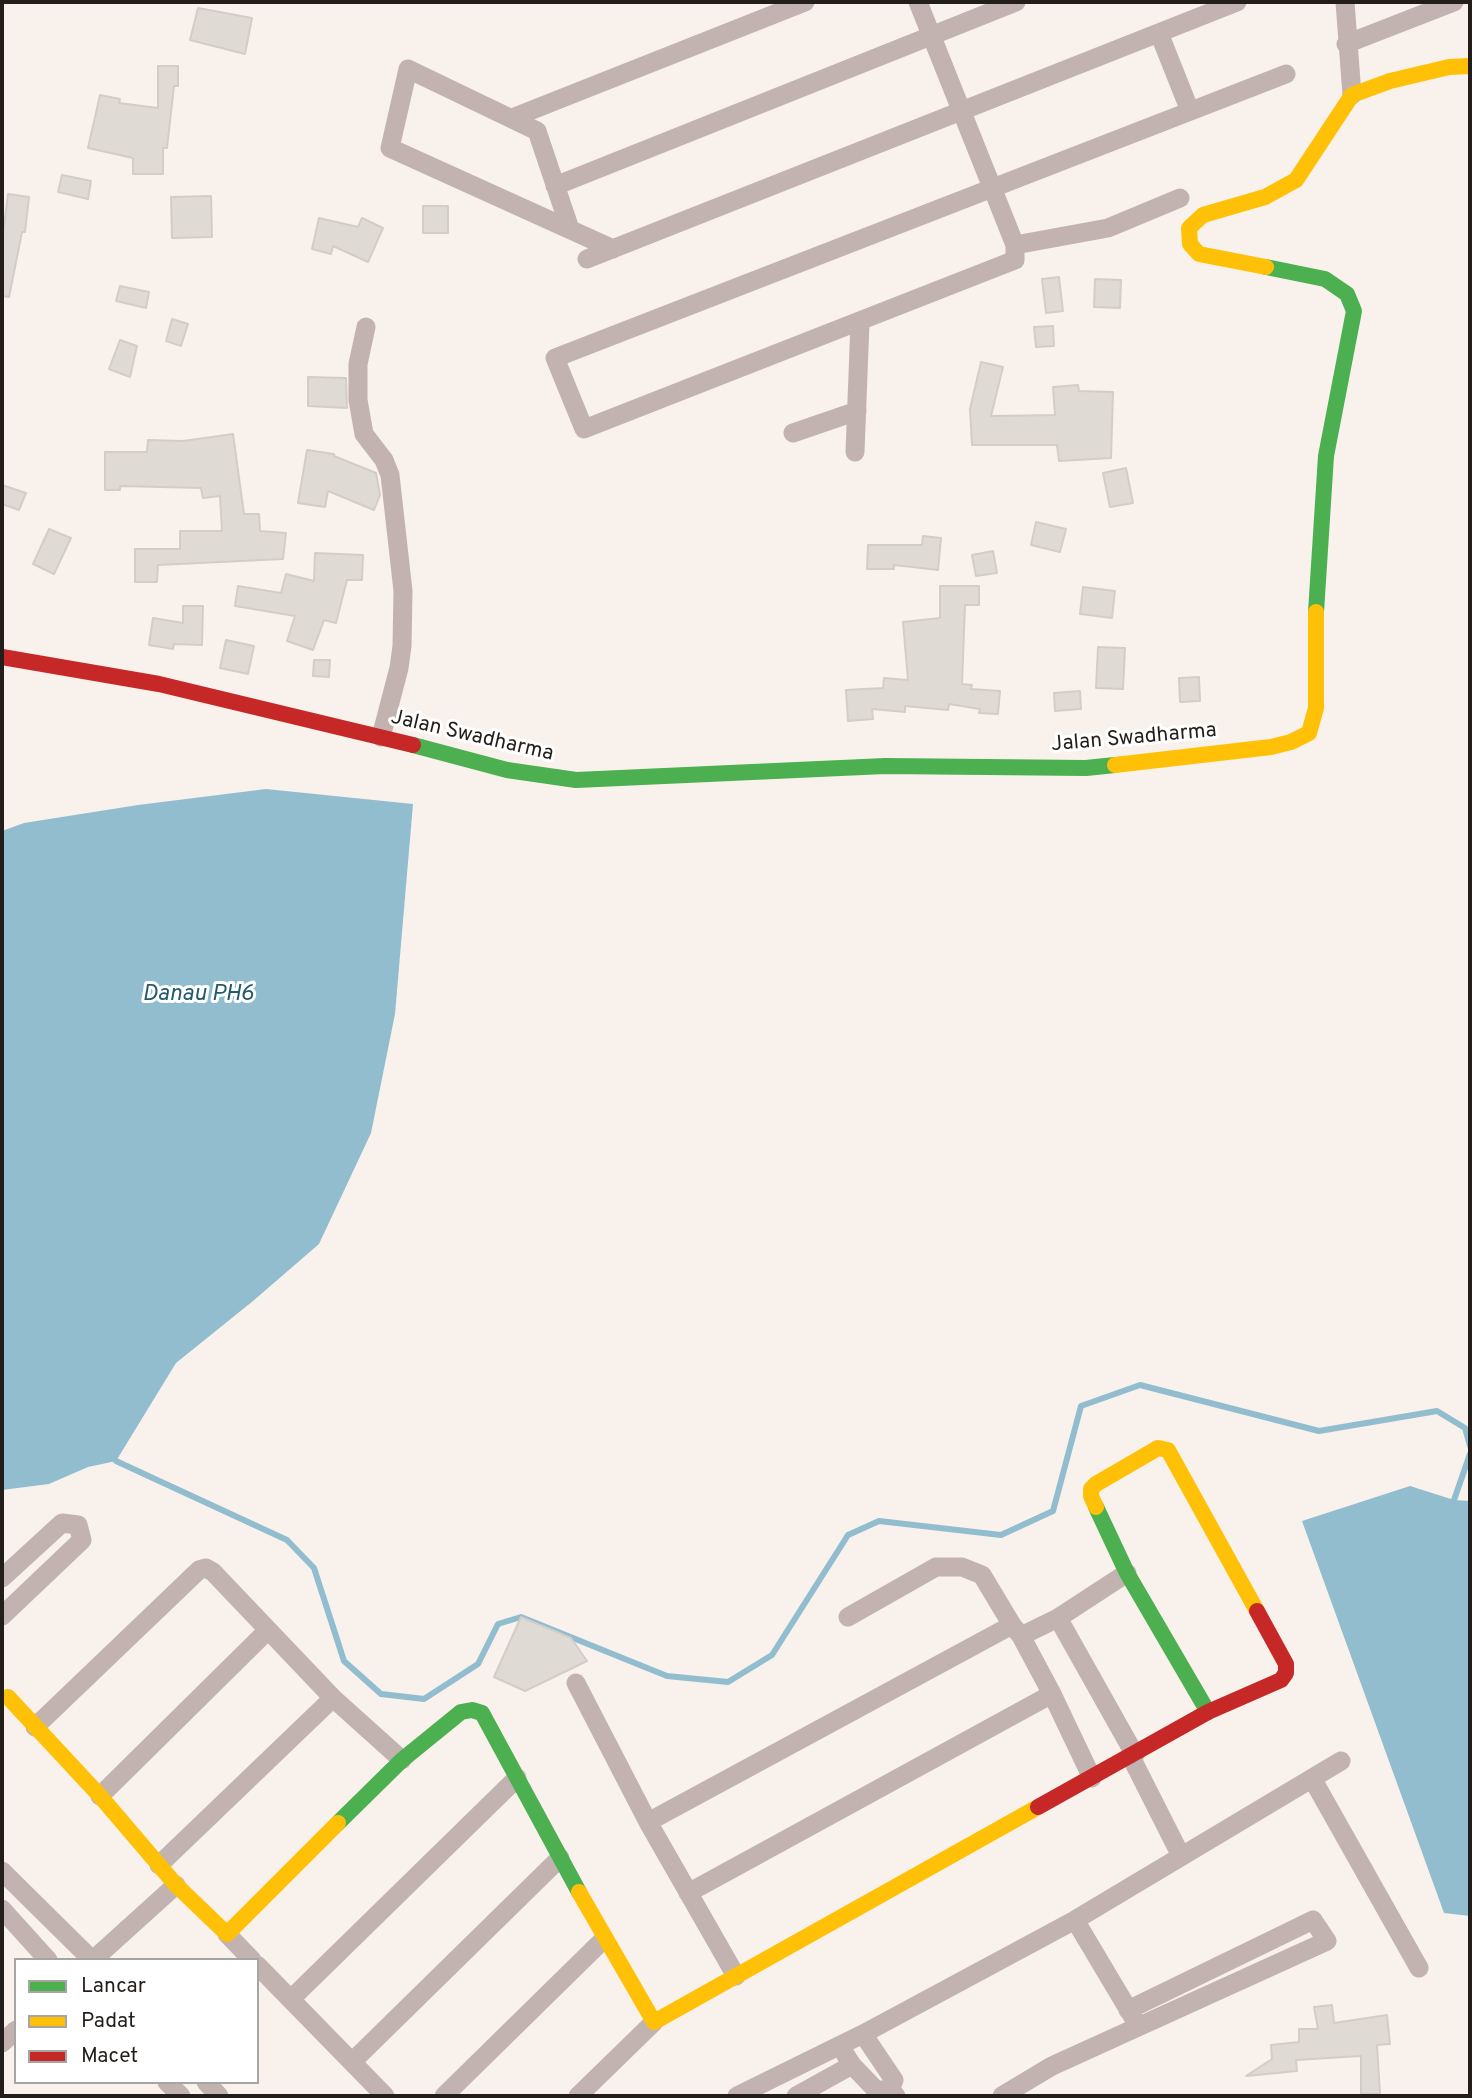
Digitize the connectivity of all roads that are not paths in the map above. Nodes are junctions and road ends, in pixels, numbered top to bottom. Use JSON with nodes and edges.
{"nodes":[{"id":1,"x":805,"y":2,"type":"edge"},
{"id":2,"x":918,"y":2,"type":"edge"},
{"id":3,"x":1016,"y":2,"type":"edge"},
{"id":4,"x":1237,"y":2,"type":"edge"},
{"id":5,"x":1345,"y":2,"type":"edge"},
{"id":6,"x":1454,"y":2,"type":"edge"},
{"id":7,"x":1159,"y":33,"type":"junction"},
{"id":8,"x":932,"y":36,"type":"junction"},
{"id":9,"x":1346,"y":44,"type":"junction"},
{"id":10,"x":1470,"y":66,"type":"edge"},
{"id":11,"x":1286,"y":74,"type":"dead end"},
{"id":12,"x":1352,"y":95,"type":"junction"},
{"id":13,"x":961,"y":111,"type":"junction"},
{"id":14,"x":1190,"y":111,"type":"junction"},
{"id":15,"x":512,"y":118,"type":"junction"},
{"id":16,"x":555,"y":186,"type":"junction"},
{"id":17,"x":991,"y":187,"type":"junction"},
{"id":18,"x":1180,"y":198,"type":"dead end"},
{"id":19,"x":570,"y":229,"type":"junction"},
{"id":20,"x":1015,"y":244,"type":"junction"},
{"id":21,"x":613,"y":249,"type":"junction"},
{"id":22,"x":587,"y":259,"type":"dead end"},
{"id":23,"x":860,"y":323,"type":"junction"},
{"id":24,"x":366,"y":327,"type":"dead end"},
{"id":25,"x":857,"y":411,"type":"junction"},
{"id":26,"x":793,"y":433,"type":"dead end"},
{"id":27,"x":855,"y":452,"type":"dead end"},
{"id":28,"x":2,"y":657,"type":"edge"},
{"id":29,"x":382,"y":737,"type":"junction"},
{"id":30,"x":1127,"y":1573,"type":"junction"},
{"id":31,"x":2,"y":1578,"type":"edge"},
{"id":32,"x":2,"y":1616,"type":"edge"},
{"id":33,"x":848,"y":1617,"type":"dead end"},
{"id":34,"x":1058,"y":1618,"type":"junction"},
{"id":35,"x":267,"y":1631,"type":"junction"},
{"id":36,"x":1017,"y":1631,"type":"junction"},
{"id":37,"x":576,"y":1683,"type":"dead end"},
{"id":38,"x":1052,"y":1694,"type":"junction"},
{"id":39,"x":8,"y":1697,"type":"dead end"},
{"id":40,"x":333,"y":1698,"type":"junction"},
{"id":41,"x":1208,"y":1712,"type":"junction"},
{"id":42,"x":35,"y":1727,"type":"junction"},
{"id":43,"x":1133,"y":1756,"type":"junction"},
{"id":44,"x":402,"y":1760,"type":"junction"},
{"id":45,"x":1341,"y":1761,"type":"dead end"},
{"id":46,"x":517,"y":1778,"type":"junction"},
{"id":47,"x":1091,"y":1778,"type":"junction"},
{"id":48,"x":1313,"y":1780,"type":"junction"},
{"id":49,"x":100,"y":1796,"type":"junction"},
{"id":50,"x":648,"y":1822,"type":"junction"},
{"id":51,"x":1181,"y":1856,"type":"junction"},
{"id":52,"x":560,"y":1858,"type":"junction"},
{"id":53,"x":159,"y":1865,"type":"junction"},
{"id":54,"x":2,"y":1871,"type":"edge"},
{"id":55,"x":176,"y":1885,"type":"junction"},
{"id":56,"x":688,"y":1894,"type":"junction"},
{"id":57,"x":2,"y":1909,"type":"edge"},
{"id":58,"x":1075,"y":1920,"type":"junction"},
{"id":59,"x":227,"y":1934,"type":"junction"},
{"id":60,"x":604,"y":1939,"type":"junction"},
{"id":61,"x":46,"y":1958,"type":"edge"},
{"id":62,"x":90,"y":1958,"type":"edge"},
{"id":63,"x":94,"y":1958,"type":"edge"},
{"id":64,"x":251,"y":1958,"type":"edge"},
{"id":65,"x":259,"y":1967,"type":"edge"},
{"id":66,"x":1419,"y":1968,"type":"dead end"},
{"id":67,"x":736,"y":1976,"type":"junction"},
{"id":68,"x":290,"y":1999,"type":"junction"},
{"id":69,"x":1133,"y":2018,"type":"junction"},
{"id":70,"x":654,"y":2022,"type":"junction"},
{"id":71,"x":863,"y":2034,"type":"junction"},
{"id":72,"x":840,"y":2046,"type":"junction"},
{"id":73,"x":352,"y":2062,"type":"junction"},
{"id":74,"x":852,"y":2065,"type":"junction"},
{"id":75,"x":893,"y":2093,"type":"edge"},
{"id":76,"x":385,"y":2096,"type":"edge"},
{"id":77,"x":444,"y":2096,"type":"edge"},
{"id":78,"x":578,"y":2096,"type":"edge"},
{"id":79,"x":737,"y":2096,"type":"edge"},
{"id":80,"x":796,"y":2096,"type":"edge"},
{"id":81,"x":1002,"y":2096,"type":"edge"}],
"edges":[{"from":1,"to":15,"type":"street"},
{"from":2,"to":8,"type":"street"},
{"from":3,"to":8,"type":"street"},
{"from":4,"to":7,"type":"street"},
{"from":5,"to":9,"type":"street"},
{"from":6,"to":9,"type":"street"},
{"from":7,"to":13,"type":"street"},
{"from":7,"to":14,"type":"street"},
{"from":8,"to":13,"type":"street"},
{"from":8,"to":16,"type":"street"},
{"from":9,"to":12,"type":"street"},
{"from":10,"to":12,"type":"street"},
{"from":11,"to":14,"type":"street"},
{"from":12,"to":29,"type":"street","name":"Jalan Swadharma"},
{"from":13,"to":17,"type":"street"},
{"from":13,"to":21,"type":"street"},
{"from":14,"to":17,"type":"street"},
{"from":15,"to":16,"type":"street"},
{"from":15,"to":19,"type":"street"},
{"from":16,"to":19,"type":"street"},
{"from":17,"to":20,"type":"street"},
{"from":17,"to":23,"type":"street"},
{"from":18,"to":20,"type":"street"},
{"from":19,"to":21,"type":"street"},
{"from":20,"to":23,"type":"street"},
{"from":21,"to":22,"type":"street"},
{"from":23,"to":25,"type":"street"},
{"from":24,"to":29,"type":"street"},
{"from":25,"to":26,"type":"street"},
{"from":25,"to":27,"type":"street"},
{"from":28,"to":29,"type":"street","name":"Jalan Swadharma"},
{"from":30,"to":34,"type":"street"},
{"from":30,"to":41,"type":"street"},
{"from":30,"to":41,"type":"street"},
{"from":31,"to":32,"type":"street"},
{"from":33,"to":36,"type":"street"},
{"from":34,"to":36,"type":"street"},
{"from":34,"to":43,"type":"street"},
{"from":35,"to":40,"type":"street"},
{"from":35,"to":42,"type":"street"},
{"from":35,"to":49,"type":"street"},
{"from":36,"to":38,"type":"street"},
{"from":36,"to":50,"type":"street"},
{"from":37,"to":50,"type":"street"},
{"from":38,"to":47,"type":"street"},
{"from":38,"to":56,"type":"street"},
{"from":39,"to":42,"type":"street"},
{"from":40,"to":44,"type":"street"},
{"from":40,"to":53,"type":"street"},
{"from":41,"to":43,"type":"street"},
{"from":42,"to":49,"type":"street"},
{"from":43,"to":47,"type":"street"},
{"from":43,"to":51,"type":"street"},
{"from":44,"to":46,"type":"street"},
{"from":44,"to":59,"type":"street"},
{"from":45,"to":48,"type":"street"},
{"from":46,"to":52,"type":"street"},
{"from":46,"to":68,"type":"street"},
{"from":47,"to":67,"type":"street"},
{"from":48,"to":51,"type":"street"},
{"from":48,"to":66,"type":"street"},
{"from":49,"to":53,"type":"street"},
{"from":50,"to":56,"type":"street"},
{"from":51,"to":58,"type":"street"},
{"from":52,"to":60,"type":"street"},
{"from":52,"to":73,"type":"street"},
{"from":53,"to":55,"type":"street"},
{"from":54,"to":62,"type":"street"},
{"from":55,"to":59,"type":"street"},
{"from":55,"to":63,"type":"street"},
{"from":56,"to":67,"type":"street"},
{"from":57,"to":61,"type":"street"},
{"from":58,"to":69,"type":"street"},
{"from":58,"to":71,"type":"street"},
{"from":59,"to":64,"type":"street"},
{"from":60,"to":70,"type":"street"},
{"from":60,"to":77,"type":"street"},
{"from":65,"to":68,"type":"street"},
{"from":67,"to":70,"type":"street"},
{"from":68,"to":73,"type":"street"},
{"from":69,"to":69,"type":"street"},
{"from":69,"to":81,"type":"street"},
{"from":70,"to":78,"type":"street"},
{"from":71,"to":72,"type":"street"},
{"from":71,"to":75,"type":"street"},
{"from":72,"to":74,"type":"street"},
{"from":72,"to":79,"type":"street"},
{"from":73,"to":76,"type":"street"},
{"from":74,"to":75,"type":"street"},
{"from":74,"to":80,"type":"street"}]}
